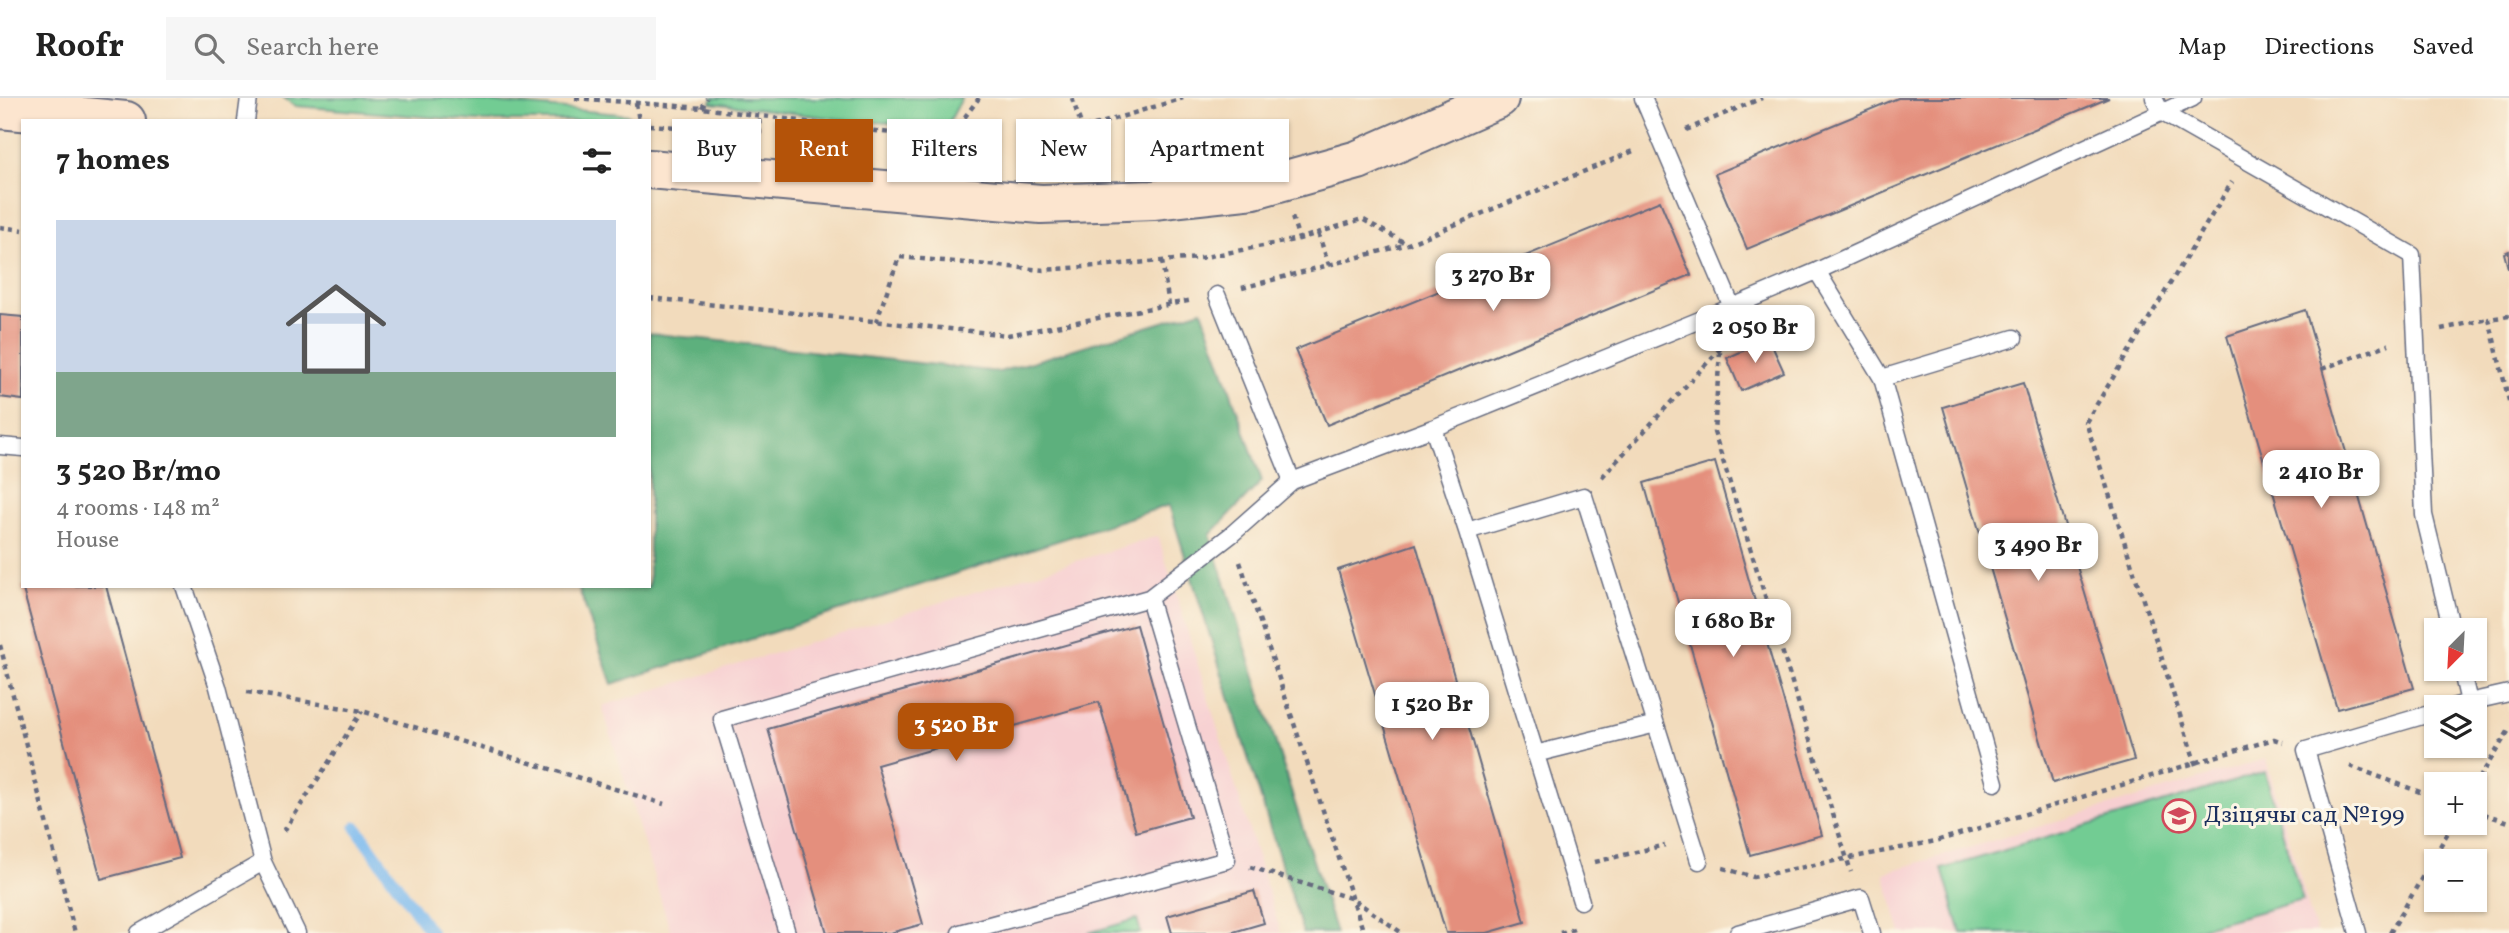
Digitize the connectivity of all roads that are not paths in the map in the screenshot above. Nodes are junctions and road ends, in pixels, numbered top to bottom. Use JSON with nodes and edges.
{"nodes":[{"id":1,"x":249,"y":98,"type":"edge"},
{"id":2,"x":1499,"y":98,"type":"edge"},
{"id":3,"x":1643,"y":98,"type":"edge"},
{"id":4,"x":2193,"y":98,"type":"edge"},
{"id":5,"x":2158,"y":105,"type":"edge"},
{"id":6,"x":0,"y":109,"type":"edge"},
{"id":7,"x":105,"y":119,"type":"edge"},
{"id":8,"x":246,"y":119,"type":"edge"},
{"id":9,"x":651,"y":169,"type":"edge"},
{"id":10,"x":1817,"y":271,"type":"junction"},
{"id":11,"x":1217,"y":295,"type":"road end"},
{"id":12,"x":1727,"y":309,"type":"junction"},
{"id":13,"x":2014,"y":338,"type":"dead end"},
{"id":14,"x":1882,"y":378,"type":"junction"},
{"id":15,"x":1433,"y":429,"type":"junction"},
{"id":16,"x":0,"y":446,"type":"edge"},
{"id":17,"x":21,"y":448,"type":"edge"},
{"id":18,"x":1292,"y":481,"type":"junction"},
{"id":19,"x":1468,"y":531,"type":"junction"},
{"id":20,"x":185,"y":588,"type":"edge"},
{"id":21,"x":1149,"y":598,"type":"junction"},
{"id":22,"x":2449,"y":618,"type":"edge"},
{"id":23,"x":2509,"y":693,"type":"edge"},
{"id":24,"x":2487,"y":698,"type":"edge"},
{"id":25,"x":2424,"y":716,"type":"edge"},
{"id":26,"x":1656,"y":724,"type":"junction"},
{"id":27,"x":1535,"y":754,"type":"junction"},
{"id":28,"x":1995,"y":783,"type":"dead end"},
{"id":29,"x":1699,"y":861,"type":"road end"},
{"id":30,"x":263,"y":862,"type":"junction"},
{"id":31,"x":1581,"y":901,"type":"dead end"},
{"id":32,"x":139,"y":933,"type":"edge"},
{"id":33,"x":297,"y":933,"type":"edge"},
{"id":34,"x":787,"y":933,"type":"edge"},
{"id":35,"x":960,"y":933,"type":"edge"},
{"id":36,"x":1738,"y":933,"type":"edge"},
{"id":37,"x":1872,"y":933,"type":"edge"},
{"id":38,"x":2358,"y":933,"type":"edge"}],
"edges":[{"from":1,"to":8,"type":"lane"},
{"from":2,"to":9,"type":"main road"},
{"from":3,"to":12,"type":"lane"},
{"from":4,"to":5,"type":"lane"},
{"from":5,"to":10,"type":"lane"},
{"from":5,"to":22,"type":"lane"},
{"from":6,"to":7,"type":"main road"},
{"from":10,"to":12,"type":"lane"},
{"from":10,"to":14,"type":"lane"},
{"from":11,"to":18,"type":"lane"},
{"from":12,"to":15,"type":"lane"},
{"from":13,"to":14,"type":"lane"},
{"from":14,"to":28,"type":"lane"},
{"from":15,"to":18,"type":"lane"},
{"from":15,"to":19,"type":"lane"},
{"from":16,"to":17,"type":"lane"},
{"from":18,"to":21,"type":"lane"},
{"from":19,"to":26,"type":"lane"},
{"from":19,"to":27,"type":"lane"},
{"from":20,"to":30,"type":"lane"},
{"from":21,"to":34,"type":"lane"},
{"from":21,"to":35,"type":"lane"},
{"from":23,"to":24,"type":"lane"},
{"from":25,"to":38,"type":"lane"},
{"from":26,"to":27,"type":"lane"},
{"from":26,"to":29,"type":"lane"},
{"from":27,"to":31,"type":"lane"},
{"from":30,"to":32,"type":"lane"},
{"from":30,"to":33,"type":"lane"},
{"from":36,"to":37,"type":"lane"}]}
